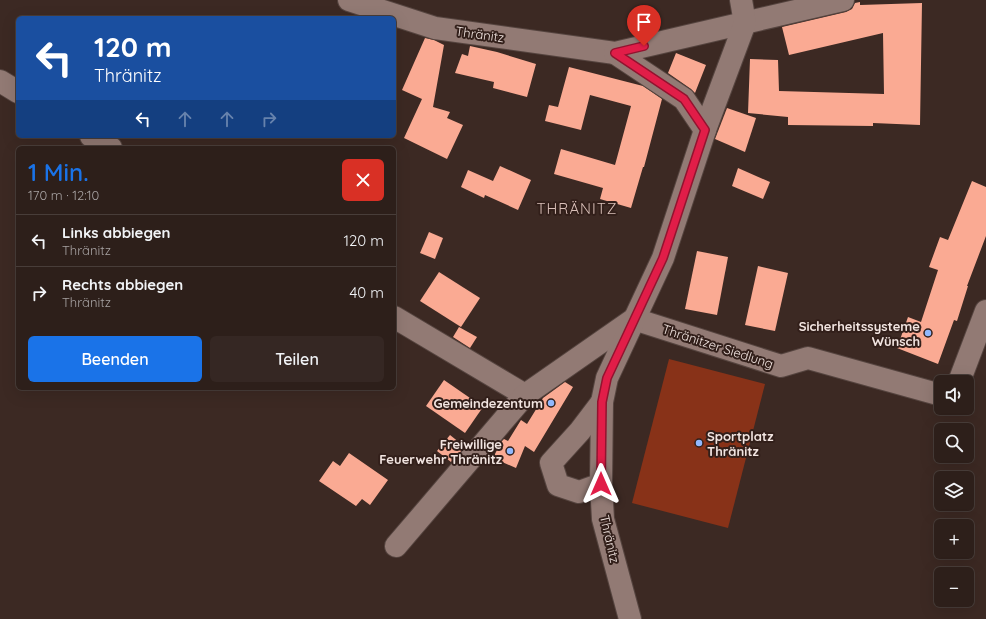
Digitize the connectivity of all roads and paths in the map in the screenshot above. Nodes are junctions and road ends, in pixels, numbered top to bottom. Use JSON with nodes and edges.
{"nodes":[{"id":1,"x":349,"y":0,"type":"edge"},
{"id":2,"x":741,"y":0,"type":"edge"},
{"id":3,"x":843,"y":0,"type":"edge"},
{"id":4,"x":745,"y":22,"type":"junction"},
{"id":5,"x":615,"y":53,"type":"junction"},
{"id":6,"x":0,"y":81,"type":"edge"},
{"id":7,"x":16,"y":91,"type":"edge"},
{"id":8,"x":705,"y":130,"type":"junction"},
{"id":9,"x":94,"y":138,"type":"edge"},
{"id":10,"x":108,"y":146,"type":"edge"},
{"id":11,"x":986,"y":311,"type":"edge"},
{"id":12,"x":396,"y":318,"type":"edge"},
{"id":13,"x":634,"y":319,"type":"junction"},
{"id":14,"x":962,"y":375,"type":"edge"},
{"id":15,"x":934,"y":393,"type":"edge"},
{"id":16,"x":525,"y":395,"type":"junction"},
{"id":17,"x":602,"y":402,"type":"junction"},
{"id":18,"x":601,"y":484,"type":"junction"},
{"id":19,"x":396,"y":546,"type":"dead end"},
{"id":20,"x":630,"y":619,"type":"edge"}],
"edges":[{"from":1,"to":5,"type":"street","name":"Thränitz"},
{"from":2,"to":4,"type":"street"},
{"from":3,"to":4,"type":"street","name":"Thränitz"},
{"from":4,"to":5,"type":"street","name":"Thränitz"},
{"from":4,"to":8,"type":"street","name":"Thränitz"},
{"from":5,"to":8,"type":"street","name":"Thränitz"},
{"from":6,"to":7,"type":"street"},
{"from":8,"to":13,"type":"street","name":"Thränitz"},
{"from":9,"to":10,"type":"street"},
{"from":11,"to":14,"type":"street"},
{"from":12,"to":16,"type":"street"},
{"from":13,"to":15,"type":"street","name":"Thränitzer Siedlung"},
{"from":13,"to":16,"type":"street","name":"Thränitz"},
{"from":13,"to":17,"type":"street","name":"Thränitz"},
{"from":16,"to":19,"type":"street","name":"Thränitz"},
{"from":17,"to":18,"type":"street","name":"Thränitz"},
{"from":17,"to":18,"type":"street"},
{"from":18,"to":20,"type":"street","name":"Thränitz"}]}
